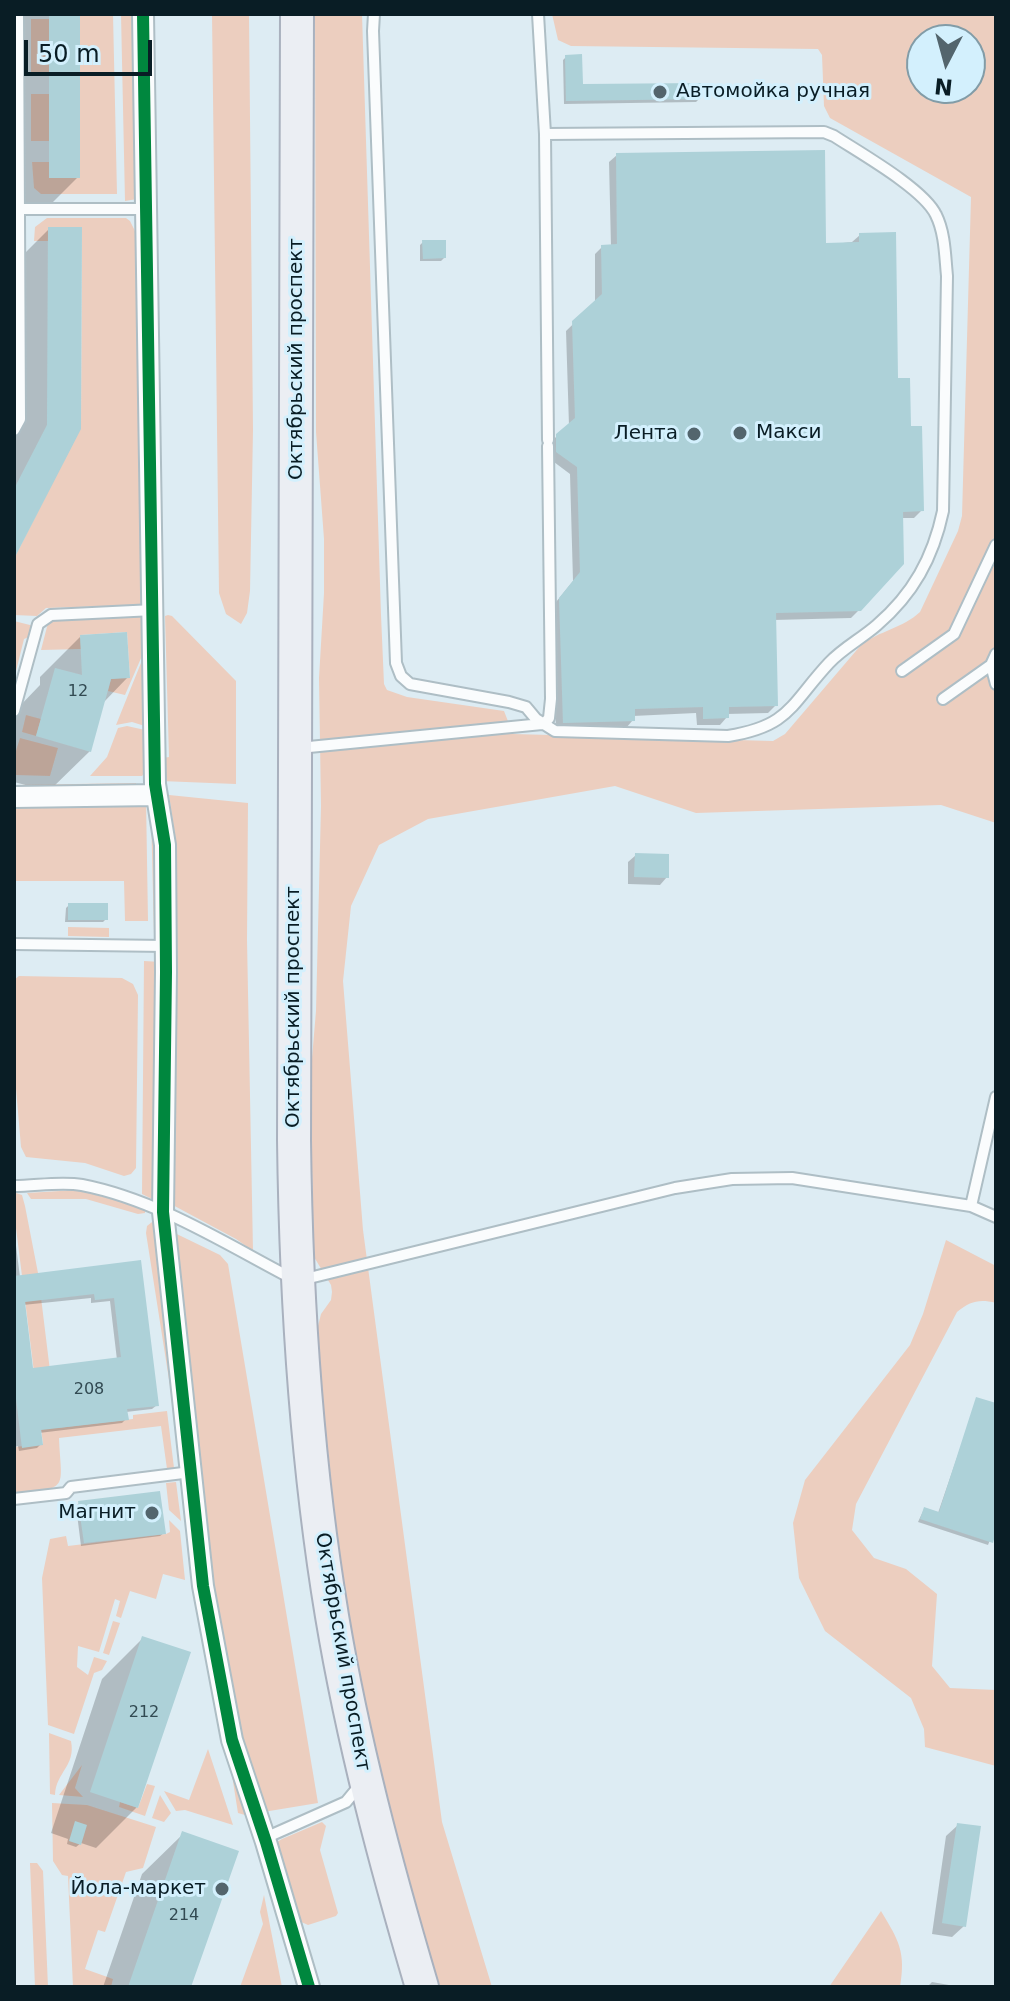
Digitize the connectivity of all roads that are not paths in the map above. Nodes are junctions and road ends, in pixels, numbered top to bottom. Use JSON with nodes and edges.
{"nodes":[{"id":1,"x":18,"y":14,"type":"edge"},
{"id":2,"x":143,"y":14,"type":"edge"},
{"id":3,"x":297,"y":14,"type":"edge"},
{"id":4,"x":374,"y":14,"type":"edge"},
{"id":5,"x":538,"y":14,"type":"edge"},
{"id":6,"x":545,"y":134,"type":"junction"},
{"id":7,"x":16,"y":209,"type":"edge"},
{"id":8,"x":144,"y":209,"type":"junction"},
{"id":9,"x":14,"y":430,"type":"edge"},
{"id":10,"x":996,"y":545,"type":"edge"},
{"id":11,"x":154,"y":610,"type":"junction"},
{"id":12,"x":996,"y":654,"type":"edge"},
{"id":13,"x":991,"y":665,"type":"junction"},
{"id":14,"x":902,"y":671,"type":"dead end"},
{"id":15,"x":996,"y":684,"type":"edge"},
{"id":16,"x":943,"y":699,"type":"dead end"},
{"id":17,"x":14,"y":711,"type":"edge"},
{"id":18,"x":544,"y":724,"type":"junction"},
{"id":19,"x":296,"y":748,"type":"junction"},
{"id":20,"x":156,"y":795,"type":"junction"},
{"id":21,"x":14,"y":797,"type":"edge"},
{"id":22,"x":14,"y":944,"type":"edge"},
{"id":23,"x":166,"y":946,"type":"junction"},
{"id":24,"x":996,"y":1097,"type":"edge"},
{"id":25,"x":14,"y":1186,"type":"edge"},
{"id":26,"x":971,"y":1206,"type":"junction"},
{"id":27,"x":163,"y":1212,"type":"junction"},
{"id":28,"x":996,"y":1217,"type":"edge"},
{"id":29,"x":297,"y":1281,"type":"junction"},
{"id":30,"x":191,"y":1472,"type":"junction"},
{"id":31,"x":14,"y":1499,"type":"edge"},
{"id":32,"x":364,"y":1772,"type":"junction"},
{"id":33,"x":265,"y":1838,"type":"junction"},
{"id":34,"x":309,"y":1987,"type":"edge"},
{"id":35,"x":422,"y":1987,"type":"edge"}],
"edges":[{"from":1,"to":7,"type":"lane"},
{"from":2,"to":8,"type":"street"},
{"from":3,"to":19,"type":"main road","name":"Октябрьский проспект"},
{"from":4,"to":18,"type":"lane"},
{"from":5,"to":6,"type":"lane"},
{"from":6,"to":18,"type":"lane"},
{"from":6,"to":18,"type":"lane"},
{"from":7,"to":8,"type":"lane"},
{"from":7,"to":9,"type":"lane"},
{"from":8,"to":11,"type":"street"},
{"from":10,"to":14,"type":"lane"},
{"from":11,"to":17,"type":"lane"},
{"from":11,"to":20,"type":"street"},
{"from":12,"to":13,"type":"lane"},
{"from":13,"to":15,"type":"lane"},
{"from":13,"to":16,"type":"lane"},
{"from":18,"to":19,"type":"lane"},
{"from":19,"to":29,"type":"main road","name":"Октябрьский проспект"},
{"from":20,"to":21,"type":"street"},
{"from":20,"to":23,"type":"street"},
{"from":22,"to":23,"type":"lane"},
{"from":23,"to":27,"type":"street"},
{"from":24,"to":26,"type":"lane"},
{"from":25,"to":27,"type":"lane"},
{"from":26,"to":28,"type":"lane"},
{"from":26,"to":29,"type":"lane"},
{"from":27,"to":29,"type":"lane"},
{"from":27,"to":30,"type":"street"},
{"from":29,"to":32,"type":"main road","name":"Октябрьский проспект"},
{"from":30,"to":31,"type":"lane"},
{"from":30,"to":33,"type":"street"},
{"from":32,"to":33,"type":"lane"},
{"from":32,"to":35,"type":"main road","name":"Октябрьский проспект"},
{"from":33,"to":34,"type":"street"}]}
